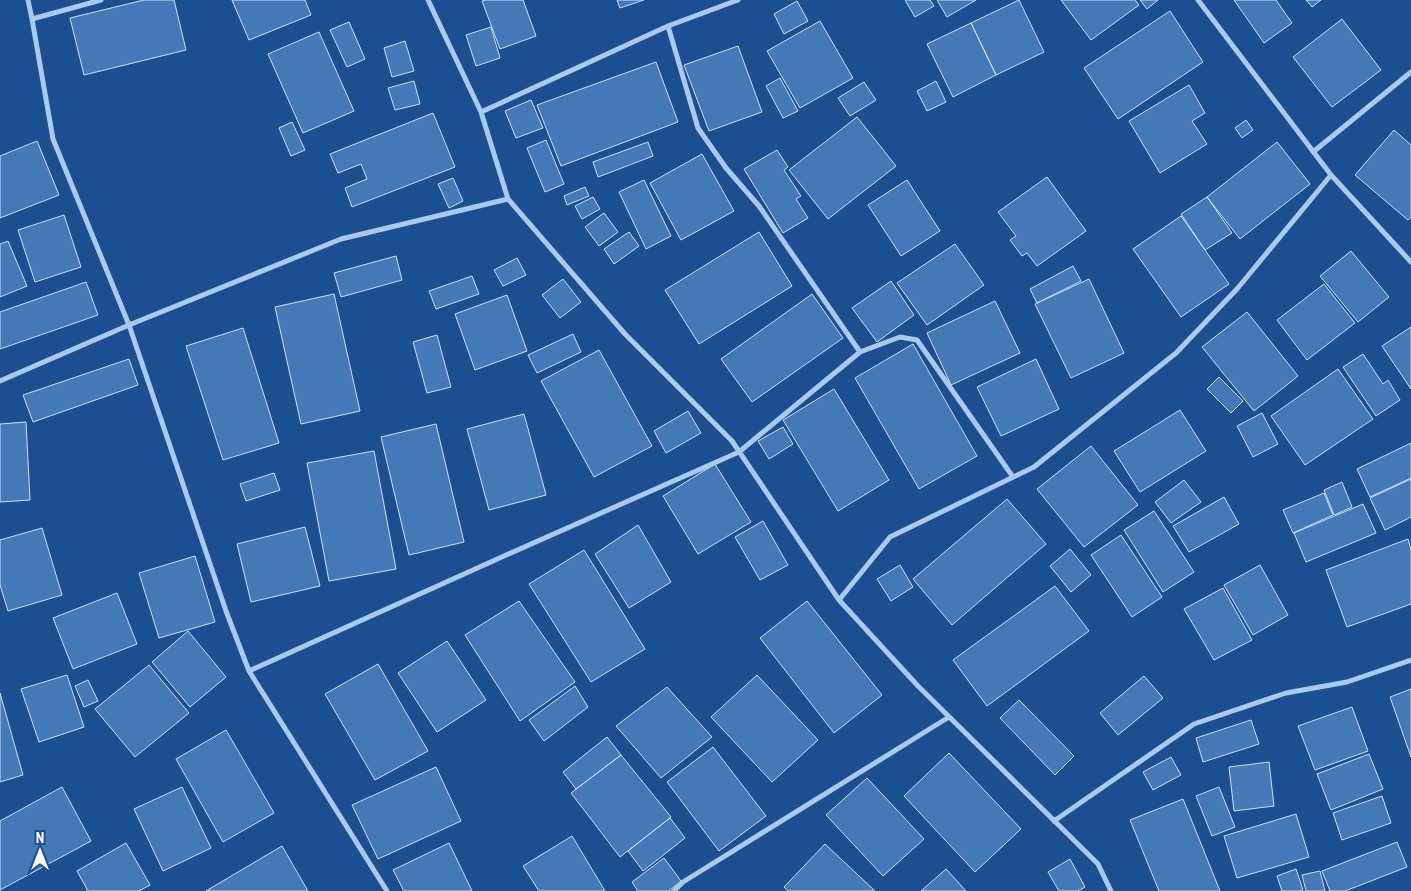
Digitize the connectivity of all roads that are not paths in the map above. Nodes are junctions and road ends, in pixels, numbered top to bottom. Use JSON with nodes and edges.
{"nodes":[{"id":1,"x":28,"y":0,"type":"edge"},
{"id":2,"x":101,"y":0,"type":"edge"},
{"id":3,"x":428,"y":0,"type":"edge"},
{"id":4,"x":738,"y":0,"type":"edge"},
{"id":5,"x":1198,"y":0,"type":"edge"},
{"id":6,"x":32,"y":19,"type":"junction"},
{"id":7,"x":668,"y":26,"type":"junction"},
{"id":8,"x":1411,"y":72,"type":"edge"},
{"id":9,"x":481,"y":112,"type":"junction"},
{"id":10,"x":1313,"y":152,"type":"junction"},
{"id":11,"x":1330,"y":175,"type":"junction"},
{"id":12,"x":508,"y":198,"type":"junction"},
{"id":13,"x":1411,"y":262,"type":"edge"},
{"id":14,"x":129,"y":325,"type":"junction"},
{"id":15,"x":860,"y":352,"type":"junction"},
{"id":16,"x":0,"y":381,"type":"edge"},
{"id":17,"x":739,"y":452,"type":"junction"},
{"id":18,"x":1013,"y":477,"type":"junction"},
{"id":19,"x":839,"y":600,"type":"junction"},
{"id":20,"x":1411,"y":660,"type":"edge"},
{"id":21,"x":250,"y":671,"type":"junction"},
{"id":22,"x":949,"y":717,"type":"junction"},
{"id":23,"x":1054,"y":821,"type":"junction"},
{"id":24,"x":387,"y":891,"type":"edge"},
{"id":25,"x":674,"y":891,"type":"edge"},
{"id":26,"x":1111,"y":891,"type":"edge"}],
"edges":[{"from":1,"to":6,"type":"street"},
{"from":2,"to":6,"type":"street"},
{"from":3,"to":9,"type":"street"},
{"from":4,"to":7,"type":"street"},
{"from":5,"to":10,"type":"street"},
{"from":6,"to":14,"type":"street"},
{"from":7,"to":9,"type":"street"},
{"from":7,"to":15,"type":"street"},
{"from":8,"to":10,"type":"street"},
{"from":9,"to":12,"type":"street"},
{"from":10,"to":11,"type":"street"},
{"from":11,"to":13,"type":"street"},
{"from":11,"to":18,"type":"street"},
{"from":12,"to":14,"type":"street"},
{"from":12,"to":17,"type":"street"},
{"from":14,"to":16,"type":"street"},
{"from":14,"to":21,"type":"street"},
{"from":15,"to":17,"type":"street"},
{"from":15,"to":18,"type":"street"},
{"from":17,"to":19,"type":"street"},
{"from":17,"to":21,"type":"street"},
{"from":18,"to":19,"type":"street"},
{"from":19,"to":22,"type":"street"},
{"from":20,"to":23,"type":"street"},
{"from":21,"to":24,"type":"street"},
{"from":22,"to":23,"type":"street"},
{"from":22,"to":25,"type":"street"},
{"from":23,"to":26,"type":"street"}]}
